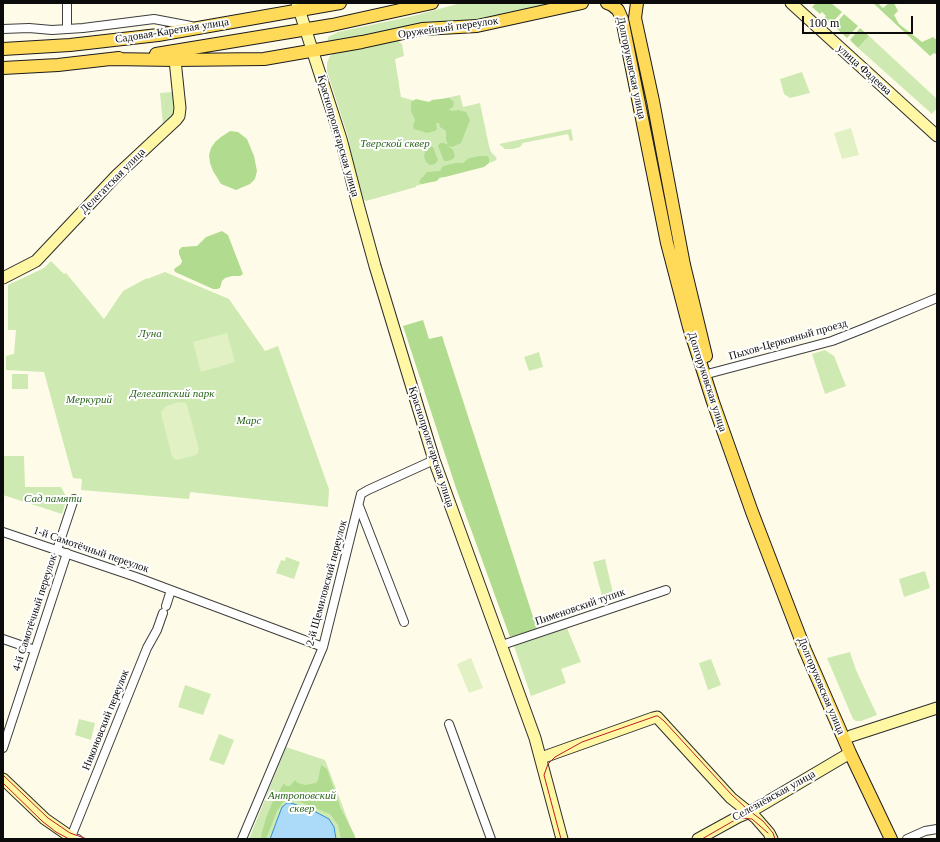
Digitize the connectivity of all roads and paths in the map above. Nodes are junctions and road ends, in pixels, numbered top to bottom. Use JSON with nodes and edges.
{"nodes":[{"id":1,"x":67,"y":3,"type":"edge"},
{"id":2,"x":340,"y":3,"type":"edge"},
{"id":3,"x":432,"y":3,"type":"edge"},
{"id":4,"x":582,"y":3,"type":"edge"},
{"id":5,"x":607,"y":3,"type":"edge"},
{"id":6,"x":624,"y":3,"type":"edge"},
{"id":7,"x":630,"y":3,"type":"edge"},
{"id":8,"x":637,"y":3,"type":"edge"},
{"id":9,"x":791,"y":3,"type":"edge"},
{"id":10,"x":298,"y":7,"type":"edge"},
{"id":11,"x":635,"y":18,"type":"junction"},
{"id":12,"x":622,"y":19,"type":"junction"},
{"id":13,"x":202,"y":27,"type":"junction"},
{"id":14,"x":67,"y":29,"type":"junction"},
{"id":15,"x":3,"y":30,"type":"edge"},
{"id":16,"x":307,"y":30,"type":"junction"},
{"id":17,"x":3,"y":49,"type":"edge"},
{"id":18,"x":313,"y":50,"type":"junction"},
{"id":19,"x":111,"y":59,"type":"junction"},
{"id":20,"x":175,"y":60,"type":"junction"},
{"id":21,"x":3,"y":68,"type":"edge"},
{"id":22,"x":653,"y":101,"type":"junction"},
{"id":23,"x":638,"y":104,"type":"junction"},
{"id":24,"x":937,"y":136,"type":"edge"},
{"id":25,"x":680,"y":240,"type":"junction"},
{"id":26,"x":667,"y":243,"type":"junction"},
{"id":27,"x":3,"y":278,"type":"edge"},
{"id":28,"x":937,"y":298,"type":"edge"},
{"id":29,"x":711,"y":373,"type":"junction"},
{"id":30,"x":434,"y":460,"type":"junction"},
{"id":31,"x":74,"y":499,"type":"dead end"},
{"id":32,"x":359,"y":506,"type":"junction"},
{"id":33,"x":3,"y":532,"type":"edge"},
{"id":34,"x":57,"y":550,"type":"junction"},
{"id":35,"x":67,"y":553,"type":"junction"},
{"id":36,"x":171,"y":590,"type":"junction"},
{"id":37,"x":666,"y":590,"type":"dead end"},
{"id":38,"x":404,"y":622,"type":"dead end"},
{"id":39,"x":3,"y":639,"type":"edge"},
{"id":40,"x":319,"y":645,"type":"junction"},
{"id":41,"x":502,"y":645,"type":"junction"},
{"id":42,"x":35,"y":650,"type":"junction"},
{"id":43,"x":937,"y":708,"type":"edge"},
{"id":44,"x":449,"y":724,"type":"dead end"},
{"id":45,"x":851,"y":736,"type":"junction"},
{"id":46,"x":3,"y":748,"type":"edge"},
{"id":47,"x":850,"y":753,"type":"junction"},
{"id":48,"x":541,"y":758,"type":"junction"},
{"id":49,"x":3,"y":779,"type":"edge"},
{"id":50,"x":750,"y":812,"type":"junction"},
{"id":51,"x":937,"y":829,"type":"edge"},
{"id":52,"x":75,"y":838,"type":"edge"},
{"id":53,"x":242,"y":839,"type":"edge"},
{"id":54,"x":491,"y":839,"type":"edge"},
{"id":55,"x":562,"y":839,"type":"edge"},
{"id":56,"x":698,"y":839,"type":"edge"},
{"id":57,"x":772,"y":839,"type":"edge"},
{"id":58,"x":891,"y":839,"type":"edge"},
{"id":59,"x":900,"y":839,"type":"edge"},
{"id":60,"x":907,"y":839,"type":"edge"}],
"edges":[{"from":1,"to":14,"type":"street"},
{"from":2,"to":10,"type":"main road","name":"Садовая-Каретная улица"},
{"from":3,"to":16,"type":"main road","name":"Садовая-Каретная улица"},
{"from":4,"to":18,"type":"main road","name":"Оружейный переулок"},
{"from":5,"to":12,"type":"main road","name":"Долгоруковская улица"},
{"from":6,"to":12,"type":"street"},
{"from":7,"to":11,"type":"main road"},
{"from":8,"to":11,"type":"main road","name":"Долгоруковская улица"},
{"from":9,"to":24,"type":"street","name":"улица Фадеева"},
{"from":10,"to":13,"type":"main road","name":"Садовая-Каретная улица"},
{"from":10,"to":16,"type":"street","name":"Краснопролетарская улица"},
{"from":11,"to":22,"type":"main road","name":"Долгоруковская улица"},
{"from":12,"to":23,"type":"main road","name":"Долгоруковская улица"},
{"from":13,"to":14,"type":"street"},
{"from":13,"to":17,"type":"main road","name":"Садовая-Каретная улица"},
{"from":14,"to":15,"type":"street"},
{"from":16,"to":18,"type":"street","name":"Краснопролетарская улица"},
{"from":16,"to":19,"type":"main road","name":"Садовая-Каретная улица"},
{"from":18,"to":20,"type":"main road","name":"Садовая-Каретная улица"},
{"from":18,"to":30,"type":"street","name":"Краснопролетарская улица"},
{"from":19,"to":20,"type":"main road","name":"Садовая-Каретная улица"},
{"from":19,"to":21,"type":"main road","name":"Садовая-Каретная улица"},
{"from":20,"to":27,"type":"street","name":"Делегатская улица"},
{"from":22,"to":23,"type":"street"},
{"from":22,"to":25,"type":"main road","name":"Долгоруковская улица"},
{"from":23,"to":26,"type":"main road","name":"Долгоруковская улица"},
{"from":25,"to":26,"type":"street"},
{"from":25,"to":29,"type":"main road","name":"Долгоруковская улица"},
{"from":26,"to":47,"type":"main road","name":"Долгоруковская улица"},
{"from":28,"to":29,"type":"street","name":"Пыхов-Церковный проезд"},
{"from":29,"to":45,"type":"main road","name":"Долгоруковская улица"},
{"from":30,"to":32,"type":"street","name":"2-й Щемиловский переулок"},
{"from":30,"to":41,"type":"street","name":"Краснопролетарская улица"},
{"from":31,"to":34,"type":"street"},
{"from":32,"to":38,"type":"street"},
{"from":32,"to":40,"type":"street","name":"2-й Щемиловский переулок"},
{"from":33,"to":34,"type":"street","name":"1-й Самотёчный переулок"},
{"from":34,"to":35,"type":"street","name":"1-й Самотёчный переулок"},
{"from":35,"to":36,"type":"street","name":"1-й Самотёчный переулок"},
{"from":35,"to":42,"type":"street","name":"4-й Самотёчный переулок"},
{"from":36,"to":40,"type":"street","name":"1-й Самотёчный переулок"},
{"from":36,"to":52,"type":"street","name":"Никоновский переулок"},
{"from":37,"to":41,"type":"street","name":"Пименовский тупик"},
{"from":39,"to":42,"type":"street"},
{"from":40,"to":53,"type":"street","name":"2-й Щемиловский переулок"},
{"from":41,"to":48,"type":"street","name":"Краснопролетарская улица"},
{"from":42,"to":46,"type":"street","name":"4-й Самотёчный переулок"},
{"from":43,"to":45,"type":"street"},
{"from":44,"to":54,"type":"street"},
{"from":45,"to":59,"type":"main road","name":"Долгоруковская улица"},
{"from":47,"to":50,"type":"street","name":"Селезнёвская улица"},
{"from":47,"to":58,"type":"main road","name":"Долгоруковская улица"},
{"from":48,"to":50,"type":"street"},
{"from":48,"to":55,"type":"street","name":"Краснопролетарская улица"},
{"from":49,"to":52,"type":"street"},
{"from":50,"to":56,"type":"street","name":"Селезнёвская улица"},
{"from":50,"to":57,"type":"street"},
{"from":51,"to":60,"type":"street"}]}
